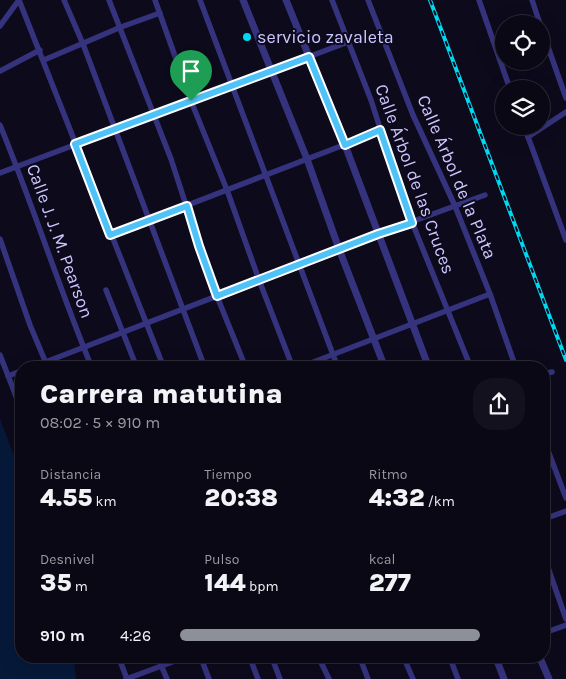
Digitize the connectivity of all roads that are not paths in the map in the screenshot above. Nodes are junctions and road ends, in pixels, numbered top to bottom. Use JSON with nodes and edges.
{"nodes":[{"id":1,"x":19,"y":0,"type":"edge"},
{"id":2,"x":64,"y":0,"type":"edge"},
{"id":3,"x":109,"y":0,"type":"edge"},
{"id":4,"x":155,"y":0,"type":"edge"},
{"id":5,"x":200,"y":0,"type":"edge"},
{"id":6,"x":243,"y":0,"type":"edge"},
{"id":7,"x":286,"y":0,"type":"edge"},
{"id":8,"x":332,"y":0,"type":"edge"},
{"id":9,"x":368,"y":0,"type":"edge"},
{"id":10,"x":479,"y":0,"type":"edge"},
{"id":11,"x":532,"y":0,"type":"edge"},
{"id":12,"x":160,"y":13,"type":"junction"},
{"id":13,"x":537,"y":15,"type":"edge"},
{"id":14,"x":0,"y":25,"type":"edge"},
{"id":15,"x":121,"y":28,"type":"junction"},
{"id":16,"x":348,"y":42,"type":"junction"},
{"id":17,"x":83,"y":44,"type":"junction"},
{"id":18,"x":40,"y":50,"type":"junction"},
{"id":19,"x":550,"y":53,"type":"edge"},
{"id":20,"x":309,"y":57,"type":"junction"},
{"id":21,"x":44,"y":60,"type":"junction"},
{"id":22,"x":0,"y":71,"type":"edge"},
{"id":23,"x":271,"y":71,"type":"junction"},
{"id":24,"x":507,"y":80,"type":"edge"},
{"id":25,"x":232,"y":86,"type":"junction"},
{"id":26,"x":566,"y":98,"type":"edge"},
{"id":27,"x":191,"y":101,"type":"junction"},
{"id":28,"x":566,"y":112,"type":"edge"},
{"id":29,"x":153,"y":116,"type":"junction"},
{"id":30,"x":0,"y":125,"type":"edge"},
{"id":31,"x":115,"y":130,"type":"junction"},
{"id":32,"x":380,"y":130,"type":"junction"},
{"id":33,"x":528,"y":137,"type":"joint"},
{"id":34,"x":75,"y":144,"type":"junction"},
{"id":35,"x":345,"y":145,"type":"junction"},
{"id":36,"x":307,"y":159,"type":"junction"},
{"id":37,"x":17,"y":166,"type":"junction"},
{"id":38,"x":0,"y":173,"type":"edge"},
{"id":39,"x":266,"y":175,"type":"junction"},
{"id":40,"x":227,"y":190,"type":"junction"},
{"id":41,"x":485,"y":195,"type":"dead end"},
{"id":42,"x":187,"y":206,"type":"junction"},
{"id":43,"x":455,"y":206,"type":"junction"},
{"id":44,"x":149,"y":221,"type":"junction"},
{"id":45,"x":412,"y":223,"type":"junction"},
{"id":46,"x":378,"y":234,"type":"junction"},
{"id":47,"x":110,"y":235,"type":"junction"},
{"id":48,"x":0,"y":239,"type":"edge"},
{"id":49,"x":566,"y":240,"type":"edge"},
{"id":50,"x":340,"y":249,"type":"junction"},
{"id":51,"x":300,"y":264,"type":"junction"},
{"id":52,"x":259,"y":280,"type":"junction"},
{"id":53,"x":106,"y":290,"type":"dead end"},
{"id":54,"x":490,"y":294,"type":"junction"},
{"id":55,"x":217,"y":296,"type":"junction"},
{"id":56,"x":183,"y":310,"type":"junction"},
{"id":57,"x":449,"y":310,"type":"junction"},
{"id":58,"x":147,"y":323,"type":"junction"},
{"id":59,"x":412,"y":324,"type":"junction"},
{"id":60,"x":123,"y":332,"type":"junction"},
{"id":61,"x":374,"y":338,"type":"junction"},
{"id":62,"x":84,"y":347,"type":"junction"},
{"id":63,"x":333,"y":354,"type":"junction"},
{"id":64,"x":0,"y":355,"type":"edge"},
{"id":65,"x":45,"y":361,"type":"edge"},
{"id":66,"x":55,"y":361,"type":"edge"},
{"id":67,"x":89,"y":361,"type":"edge"},
{"id":68,"x":134,"y":361,"type":"edge"},
{"id":69,"x":161,"y":361,"type":"edge"},
{"id":70,"x":202,"y":361,"type":"edge"},
{"id":71,"x":243,"y":361,"type":"edge"},
{"id":72,"x":291,"y":361,"type":"edge"},
{"id":73,"x":316,"y":361,"type":"edge"},
{"id":74,"x":336,"y":361,"type":"edge"},
{"id":75,"x":383,"y":361,"type":"edge"},
{"id":76,"x":426,"y":361,"type":"edge"},
{"id":77,"x":468,"y":361,"type":"edge"},
{"id":78,"x":514,"y":361,"type":"edge"},
{"id":79,"x":15,"y":373,"type":"edge"},
{"id":80,"x":8,"y":376,"type":"junction"},
{"id":81,"x":15,"y":394,"type":"edge"},
{"id":82,"x":550,"y":456,"type":"edge"},
{"id":83,"x":566,"y":498,"type":"edge"},
{"id":84,"x":566,"y":511,"type":"edge"},
{"id":85,"x":550,"y":517,"type":"edge"},
{"id":86,"x":550,"y":573,"type":"edge"},
{"id":87,"x":566,"y":619,"type":"edge"},
{"id":88,"x":566,"y":625,"type":"edge"},
{"id":89,"x":550,"y":632,"type":"edge"},
{"id":90,"x":120,"y":663,"type":"edge"},
{"id":91,"x":160,"y":663,"type":"edge"},
{"id":92,"x":169,"y":663,"type":"edge"},
{"id":93,"x":203,"y":663,"type":"edge"},
{"id":94,"x":252,"y":663,"type":"edge"},
{"id":95,"x":274,"y":663,"type":"edge"},
{"id":96,"x":321,"y":663,"type":"edge"},
{"id":97,"x":362,"y":663,"type":"edge"},
{"id":98,"x":406,"y":663,"type":"edge"},
{"id":99,"x":452,"y":663,"type":"edge"},
{"id":100,"x":498,"y":663,"type":"edge"},
{"id":101,"x":542,"y":663,"type":"edge"},
{"id":102,"x":161,"y":666,"type":"junction"},
{"id":103,"x":126,"y":679,"type":"edge"},
{"id":104,"x":167,"y":679,"type":"edge"},
{"id":105,"x":209,"y":679,"type":"edge"},
{"id":106,"x":258,"y":679,"type":"edge"},
{"id":107,"x":280,"y":679,"type":"edge"},
{"id":108,"x":329,"y":679,"type":"edge"},
{"id":109,"x":368,"y":679,"type":"edge"},
{"id":110,"x":412,"y":679,"type":"edge"},
{"id":111,"x":458,"y":679,"type":"edge"},
{"id":112,"x":504,"y":679,"type":"edge"},
{"id":113,"x":549,"y":679,"type":"edge"}],
"edges":[{"from":1,"to":14,"type":"street"},
{"from":1,"to":18,"type":"street"},
{"from":2,"to":17,"type":"street"},
{"from":3,"to":15,"type":"street"},
{"from":4,"to":12,"type":"street"},
{"from":5,"to":25,"type":"street"},
{"from":6,"to":23,"type":"street"},
{"from":7,"to":20,"type":"street"},
{"from":8,"to":16,"type":"street","name":"Calle Árbol de las Cruces"},
{"from":9,"to":43,"type":"street","name":"Calle Árbol de la Plata"},
{"from":10,"to":24,"type":"street"},
{"from":11,"to":13,"type":"street"},
{"from":12,"to":15,"type":"street"},
{"from":12,"to":27,"type":"street"},
{"from":15,"to":17,"type":"street"},
{"from":15,"to":29,"type":"street"},
{"from":16,"to":20,"type":"street"},
{"from":16,"to":32,"type":"street","name":"Calle Árbol de las Cruces"},
{"from":17,"to":21,"type":"street"},
{"from":17,"to":31,"type":"street"},
{"from":18,"to":21,"type":"street"},
{"from":18,"to":22,"type":"street"},
{"from":19,"to":26,"type":"street"},
{"from":20,"to":23,"type":"street"},
{"from":20,"to":35,"type":"street"},
{"from":21,"to":34,"type":"street"},
{"from":23,"to":25,"type":"street"},
{"from":23,"to":36,"type":"street"},
{"from":25,"to":27,"type":"street"},
{"from":25,"to":39,"type":"street"},
{"from":27,"to":29,"type":"street"},
{"from":27,"to":40,"type":"street"},
{"from":28,"to":33,"type":"street"},
{"from":29,"to":31,"type":"street"},
{"from":29,"to":42,"type":"street"},
{"from":30,"to":37,"type":"street","name":"Calle J. J. M. Pearson"},
{"from":31,"to":34,"type":"street"},
{"from":31,"to":44,"type":"street"},
{"from":32,"to":35,"type":"street"},
{"from":32,"to":45,"type":"street","name":"Calle Árbol de las Cruces"},
{"from":33,"to":49,"type":"street"},
{"from":34,"to":37,"type":"street"},
{"from":34,"to":47,"type":"street"},
{"from":35,"to":36,"type":"street"},
{"from":35,"to":46,"type":"street"},
{"from":36,"to":39,"type":"street"},
{"from":36,"to":50,"type":"street"},
{"from":37,"to":38,"type":"street"},
{"from":37,"to":62,"type":"street","name":"Calle J. J. M. Pearson"},
{"from":39,"to":40,"type":"street"},
{"from":39,"to":51,"type":"street"},
{"from":40,"to":42,"type":"street"},
{"from":40,"to":52,"type":"street"},
{"from":41,"to":43,"type":"street"},
{"from":42,"to":44,"type":"street"},
{"from":42,"to":55,"type":"street"},
{"from":43,"to":45,"type":"street"},
{"from":43,"to":54,"type":"street","name":"Calle Árbol de la Plata"},
{"from":44,"to":47,"type":"street"},
{"from":44,"to":56,"type":"street"},
{"from":45,"to":46,"type":"street"},
{"from":45,"to":57,"type":"street","name":"Calle Árbol de las Cruces"},
{"from":46,"to":50,"type":"street"},
{"from":46,"to":59,"type":"street"},
{"from":47,"to":58,"type":"street"},
{"from":48,"to":65,"type":"street"},
{"from":50,"to":51,"type":"street"},
{"from":50,"to":61,"type":"street"},
{"from":51,"to":52,"type":"street"},
{"from":51,"to":63,"type":"street"},
{"from":52,"to":55,"type":"street"},
{"from":52,"to":72,"type":"street"},
{"from":53,"to":60,"type":"street"},
{"from":54,"to":57,"type":"street"},
{"from":54,"to":78,"type":"street","name":"Calle Árbol de la Plata"},
{"from":55,"to":56,"type":"street"},
{"from":55,"to":71,"type":"street"},
{"from":56,"to":58,"type":"street"},
{"from":56,"to":70,"type":"street"},
{"from":57,"to":59,"type":"street"},
{"from":57,"to":77,"type":"street","name":"Calle Árbol de las Cruces"},
{"from":58,"to":60,"type":"street"},
{"from":58,"to":69,"type":"street"},
{"from":59,"to":61,"type":"street"},
{"from":59,"to":76,"type":"street"},
{"from":60,"to":62,"type":"street"},
{"from":60,"to":68,"type":"street"},
{"from":61,"to":63,"type":"street"},
{"from":61,"to":75,"type":"street"},
{"from":62,"to":66,"type":"street"},
{"from":62,"to":67,"type":"street","name":"Calle J. J. M. Pearson"},
{"from":63,"to":73,"type":"street"},
{"from":63,"to":74,"type":"street"},
{"from":64,"to":80,"type":"street"},
{"from":79,"to":80,"type":"street"},
{"from":80,"to":81,"type":"street"},
{"from":82,"to":83,"type":"street"},
{"from":84,"to":85,"type":"street"},
{"from":86,"to":87,"type":"street"},
{"from":88,"to":89,"type":"street"},
{"from":90,"to":103,"type":"street"},
{"from":91,"to":102,"type":"street"},
{"from":92,"to":102,"type":"street"},
{"from":93,"to":105,"type":"street"},
{"from":94,"to":106,"type":"street"},
{"from":95,"to":107,"type":"street"},
{"from":96,"to":108,"type":"street"},
{"from":97,"to":109,"type":"street"},
{"from":98,"to":110,"type":"street"},
{"from":99,"to":111,"type":"street"},
{"from":100,"to":112,"type":"street"},
{"from":101,"to":113,"type":"street"},
{"from":102,"to":103,"type":"street"},
{"from":102,"to":104,"type":"street"}]}
